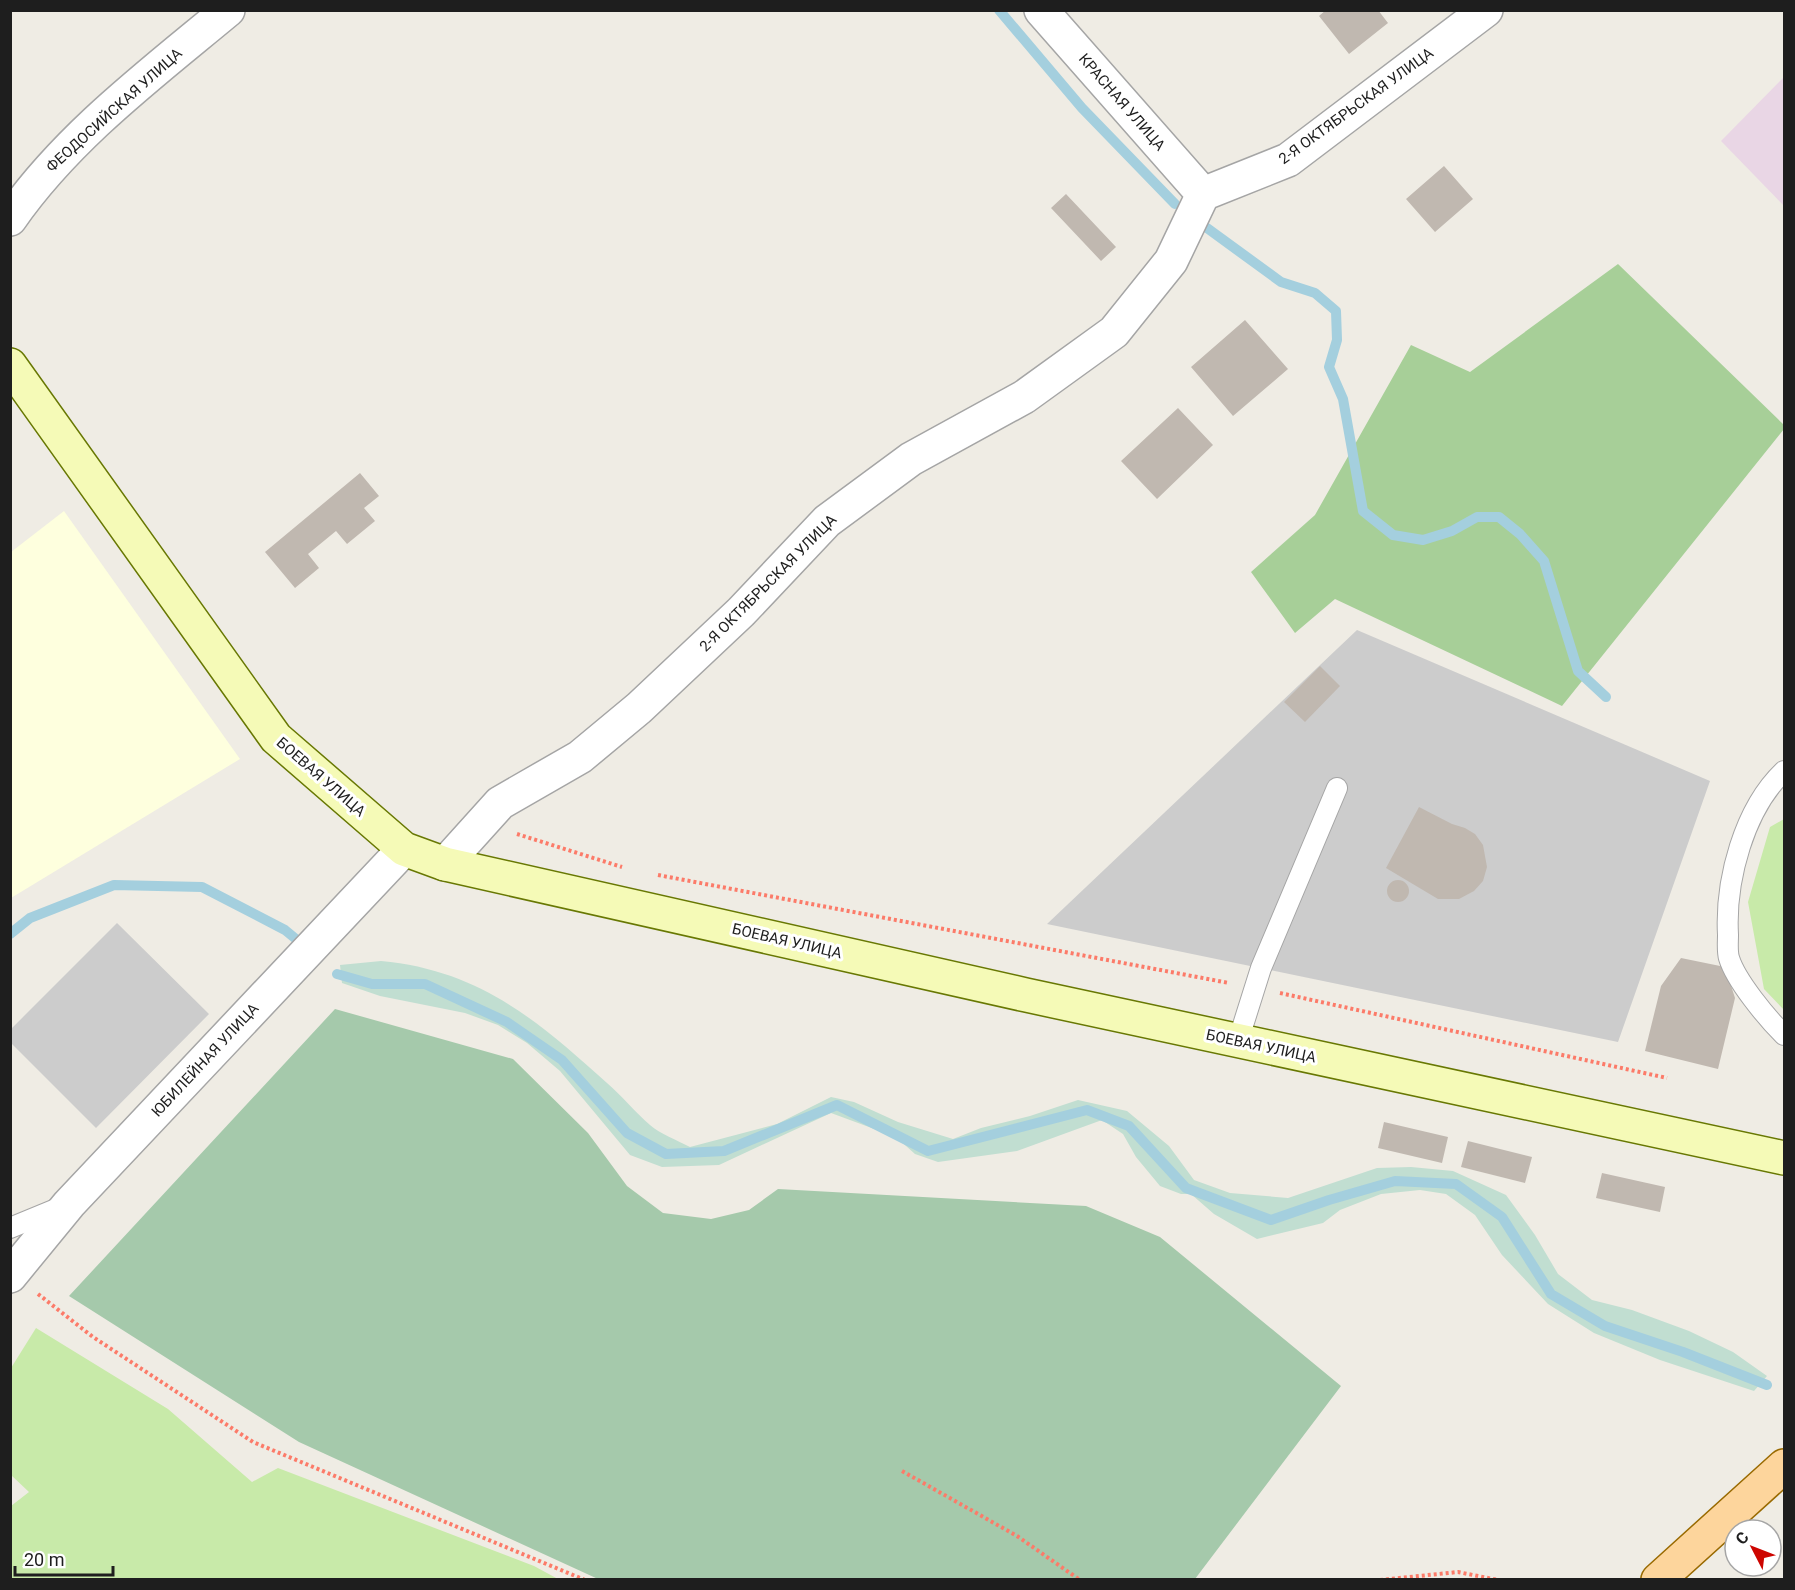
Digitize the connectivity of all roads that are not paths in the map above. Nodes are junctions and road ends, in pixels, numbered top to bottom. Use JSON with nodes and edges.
{"nodes":[{"id":1,"x":228,"y":10,"type":"edge"},
{"id":2,"x":1041,"y":10,"type":"edge"},
{"id":3,"x":1486,"y":10,"type":"edge"},
{"id":4,"x":1203,"y":194,"type":"junction"},
{"id":5,"x":10,"y":219,"type":"edge"},
{"id":6,"x":10,"y":366,"type":"edge"},
{"id":7,"x":1781,"y":778,"type":"edge"},
{"id":8,"x":1337,"y":788,"type":"dead end"},
{"id":9,"x":404,"y":849,"type":"junction"},
{"id":10,"x":445,"y":864,"type":"junction"},
{"id":11,"x":1785,"y":1035,"type":"edge"},
{"id":12,"x":1238,"y":1041,"type":"junction"},
{"id":13,"x":1785,"y":1158,"type":"edge"},
{"id":14,"x":69,"y":1204,"type":"junction"},
{"id":15,"x":10,"y":1228,"type":"edge"},
{"id":16,"x":11,"y":1274,"type":"edge"},
{"id":17,"x":1785,"y":1466,"type":"edge"},
{"id":18,"x":1658,"y":1580,"type":"edge"}],
"edges":[{"from":1,"to":5,"type":"street","name":"ФЕОДОСИЙСКАЯ УЛИЦА"},
{"from":2,"to":4,"type":"street","name":"КРАСНАЯ УЛИЦА"},
{"from":3,"to":4,"type":"street","name":"2-Я ОКТЯБРЬСКАЯ УЛИЦА"},
{"from":4,"to":10,"type":"street","name":"2-Я ОКТЯБРЬСКАЯ УЛИЦА"},
{"from":6,"to":9,"type":"street","name":"БОЕВАЯ УЛИЦА"},
{"from":7,"to":11,"type":"lane"},
{"from":8,"to":12,"type":"lane"},
{"from":9,"to":10,"type":"street","name":"БОЕВАЯ УЛИЦА"},
{"from":9,"to":14,"type":"street","name":"ЮБИЛЕЙНАЯ УЛИЦА"},
{"from":10,"to":12,"type":"street","name":"БОЕВАЯ УЛИЦА"},
{"from":12,"to":13,"type":"street","name":"БОЕВАЯ УЛИЦА"},
{"from":14,"to":15,"type":"lane"},
{"from":14,"to":16,"type":"street","name":"ЮБИЛЕЙНАЯ УЛИЦА"},
{"from":17,"to":18,"type":"main road"}]}
